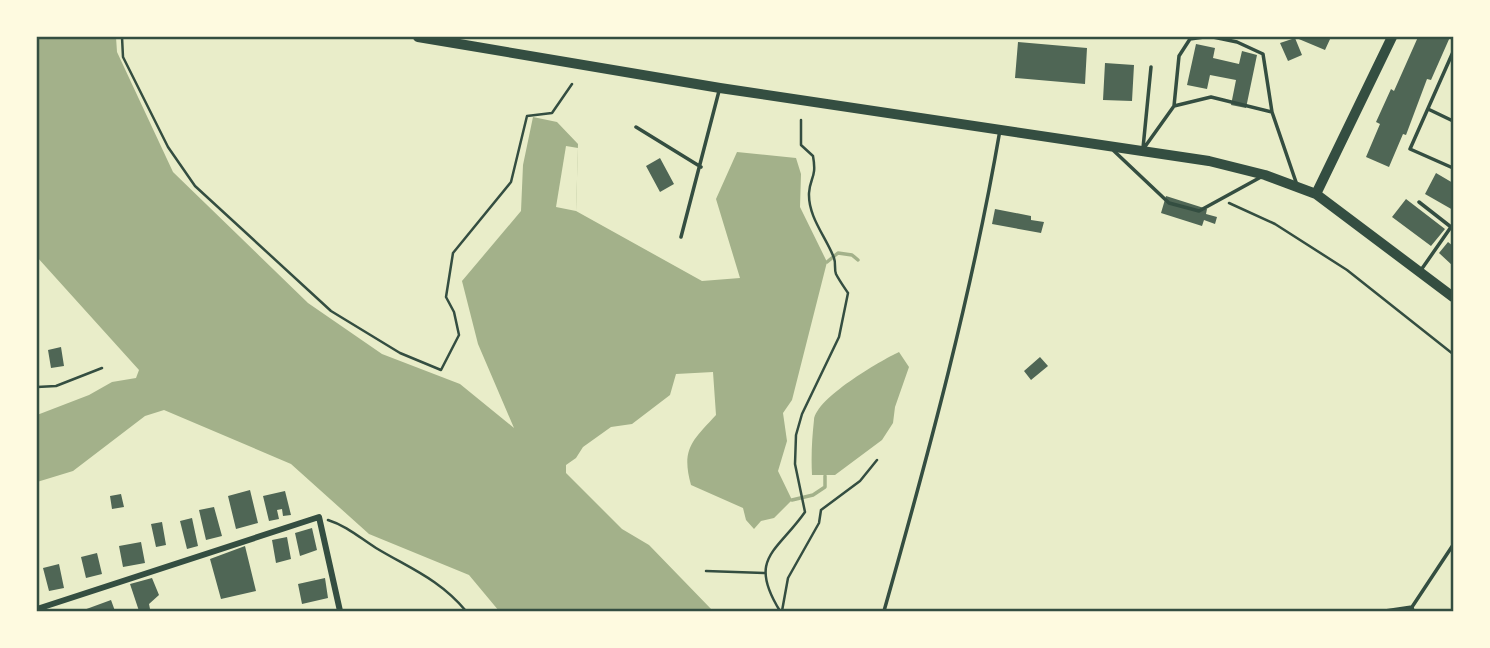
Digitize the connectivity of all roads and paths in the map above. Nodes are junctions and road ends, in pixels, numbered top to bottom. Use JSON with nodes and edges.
{"nodes":[{"id":1,"x":122,"y":37,"type":"edge"},
{"id":2,"x":418,"y":37,"type":"edge"},
{"id":3,"x":1204,"y":37,"type":"edge"},
{"id":4,"x":1213,"y":37,"type":"edge"},
{"id":5,"x":1392,"y":37,"type":"edge"},
{"id":6,"x":1453,"y":52,"type":"edge"},
{"id":7,"x":1151,"y":67,"type":"dead end"},
{"id":8,"x":572,"y":85,"type":"dead end"},
{"id":9,"x":720,"y":89,"type":"junction"},
{"id":10,"x":1174,"y":106,"type":"junction"},
{"id":11,"x":1428,"y":109,"type":"junction"},
{"id":12,"x":1272,"y":112,"type":"junction"},
{"id":13,"x":801,"y":120,"type":"dead end"},
{"id":14,"x":1453,"y":121,"type":"edge"},
{"id":15,"x":636,"y":127,"type":"dead end"},
{"id":16,"x":1000,"y":128,"type":"junction"},
{"id":17,"x":1108,"y":144,"type":"junction"},
{"id":18,"x":1143,"y":150,"type":"junction"},
{"id":19,"x":701,"y":167,"type":"junction"},
{"id":20,"x":1453,"y":168,"type":"edge"},
{"id":21,"x":1265,"y":175,"type":"junction"},
{"id":22,"x":1297,"y":185,"type":"junction"},
{"id":23,"x":1316,"y":194,"type":"junction"},
{"id":24,"x":1220,"y":198,"type":"junction"},
{"id":25,"x":1419,"y":202,"type":"dead end"},
{"id":26,"x":681,"y":237,"type":"dead end"},
{"id":27,"x":1420,"y":270,"type":"junction"},
{"id":28,"x":1453,"y":297,"type":"edge"},
{"id":29,"x":1453,"y":354,"type":"edge"},
{"id":30,"x":102,"y":368,"type":"dead end"},
{"id":31,"x":37,"y":387,"type":"edge"},
{"id":32,"x":877,"y":460,"type":"dead end"},
{"id":33,"x":319,"y":517,"type":"junction"},
{"id":34,"x":1453,"y":545,"type":"edge"},
{"id":35,"x":706,"y":571,"type":"dead end"},
{"id":36,"x":765,"y":573,"type":"junction"},
{"id":37,"x":37,"y":609,"type":"edge"},
{"id":38,"x":1413,"y":609,"type":"edge"},
{"id":39,"x":340,"y":611,"type":"edge"},
{"id":40,"x":466,"y":611,"type":"edge"},
{"id":41,"x":781,"y":611,"type":"edge"},
{"id":42,"x":884,"y":611,"type":"edge"},
{"id":43,"x":1385,"y":611,"type":"edge"}],
"edges":[{"from":1,"to":8,"type":"path"},
{"from":2,"to":9,"type":"main road"},
{"from":3,"to":10,"type":"lane"},
{"from":4,"to":12,"type":"lane"},
{"from":5,"to":23,"type":"main road"},
{"from":6,"to":11,"type":"lane"},
{"from":7,"to":18,"type":"lane"},
{"from":9,"to":16,"type":"main road"},
{"from":9,"to":19,"type":"lane"},
{"from":10,"to":12,"type":"lane"},
{"from":10,"to":18,"type":"lane"},
{"from":11,"to":14,"type":"lane"},
{"from":11,"to":20,"type":"lane"},
{"from":12,"to":22,"type":"lane"},
{"from":13,"to":36,"type":"path"},
{"from":15,"to":19,"type":"lane"},
{"from":16,"to":17,"type":"main road"},
{"from":16,"to":42,"type":"lane"},
{"from":17,"to":18,"type":"main road"},
{"from":17,"to":24,"type":"lane"},
{"from":18,"to":21,"type":"main road"},
{"from":19,"to":26,"type":"lane"},
{"from":21,"to":22,"type":"main road"},
{"from":21,"to":24,"type":"lane"},
{"from":22,"to":23,"type":"main road"},
{"from":23,"to":27,"type":"main road"},
{"from":24,"to":29,"type":"path"},
{"from":25,"to":27,"type":"lane"},
{"from":27,"to":28,"type":"main road"},
{"from":30,"to":31,"type":"path"},
{"from":32,"to":41,"type":"path"},
{"from":33,"to":37,"type":"street"},
{"from":33,"to":39,"type":"street"},
{"from":33,"to":40,"type":"path"},
{"from":34,"to":38,"type":"lane"},
{"from":35,"to":36,"type":"path"},
{"from":36,"to":41,"type":"path"},
{"from":38,"to":43,"type":"lane"}]}
